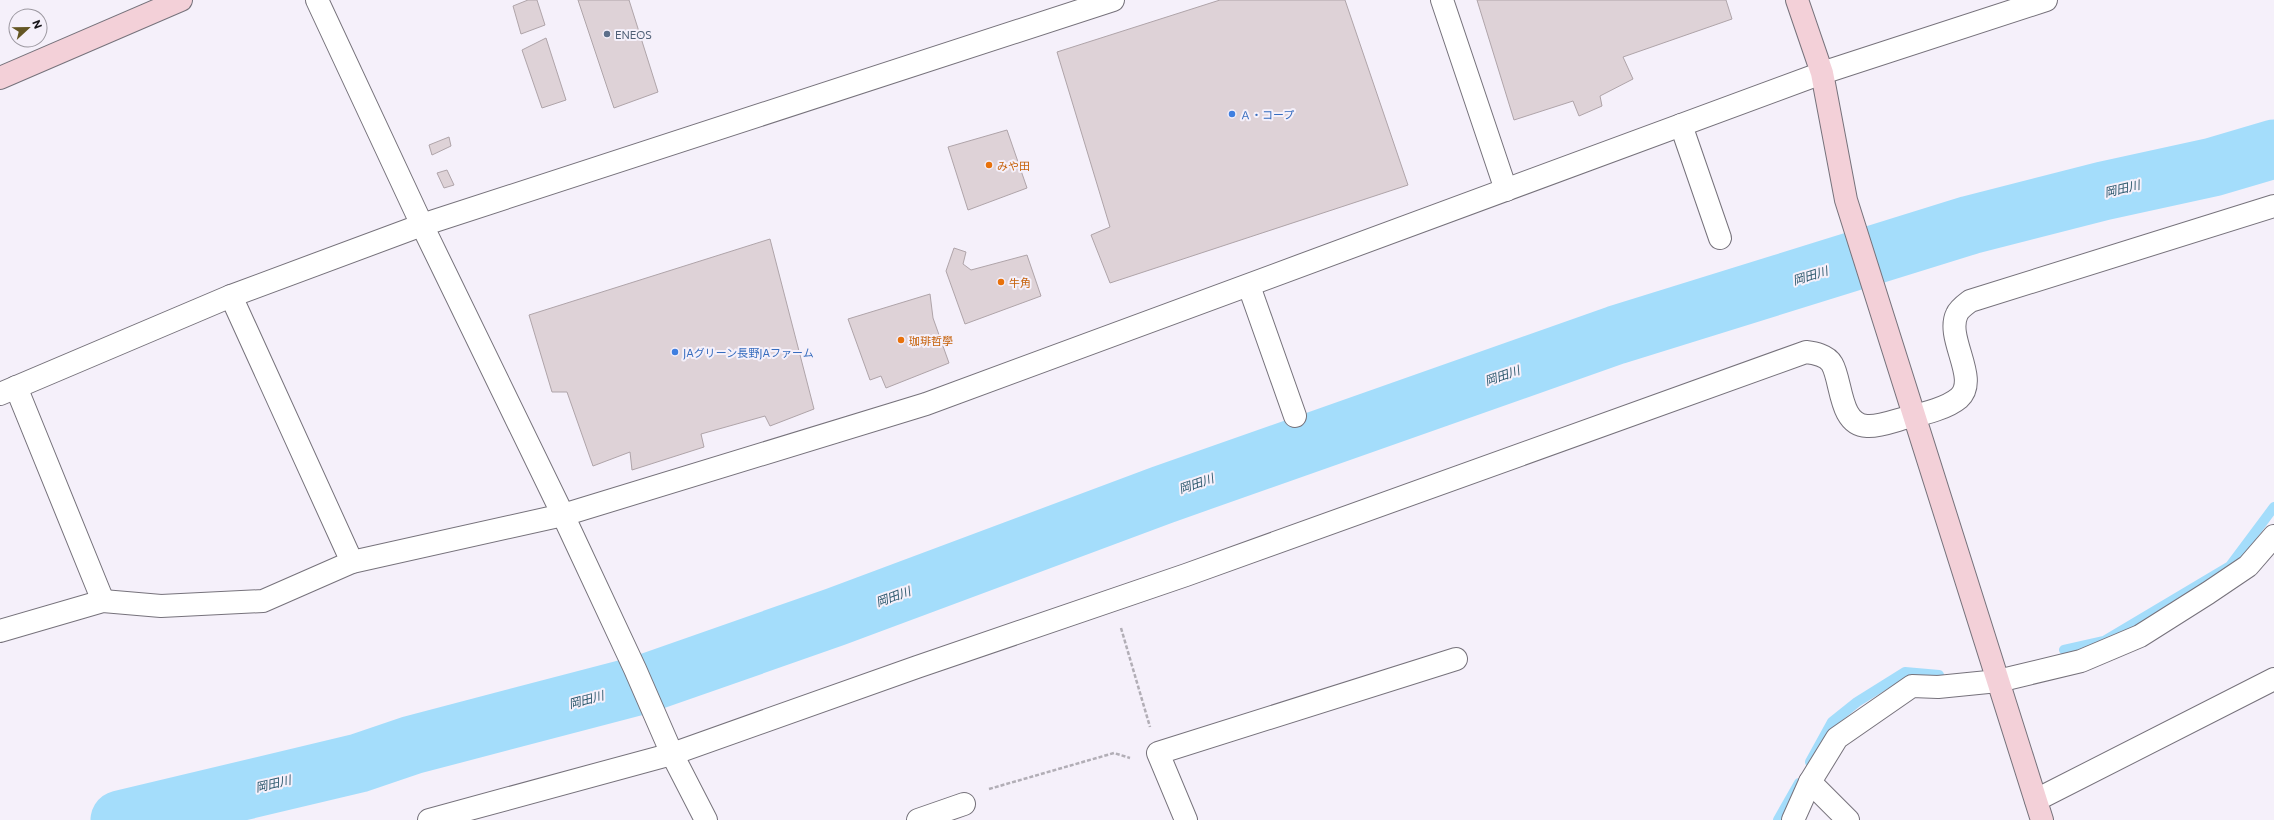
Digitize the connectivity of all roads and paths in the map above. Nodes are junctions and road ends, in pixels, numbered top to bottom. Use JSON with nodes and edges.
{"nodes":[{"id":1,"x":181,"y":0,"type":"edge"},
{"id":2,"x":317,"y":0,"type":"edge"},
{"id":3,"x":1113,"y":0,"type":"edge"},
{"id":4,"x":1442,"y":0,"type":"edge"},
{"id":5,"x":1797,"y":0,"type":"edge"},
{"id":6,"x":2042,"y":1,"type":"edge"},
{"id":7,"x":1822,"y":73,"type":"junction"},
{"id":8,"x":0,"y":78,"type":"edge"},
{"id":9,"x":1681,"y":125,"type":"junction"},
{"id":10,"x":1506,"y":190,"type":"junction"},
{"id":11,"x":2274,"y":206,"type":"edge"},
{"id":12,"x":422,"y":225,"type":"junction"},
{"id":13,"x":1720,"y":238,"type":"dead end"},
{"id":14,"x":1249,"y":286,"type":"junction"},
{"id":15,"x":231,"y":296,"type":"junction"},
{"id":16,"x":8,"y":391,"type":"edge"},
{"id":17,"x":1295,"y":416,"type":"dead end"},
{"id":18,"x":1914,"y":416,"type":"junction"},
{"id":19,"x":563,"y":515,"type":"junction"},
{"id":20,"x":2274,"y":536,"type":"edge"},
{"id":21,"x":352,"y":562,"type":"junction"},
{"id":22,"x":103,"y":600,"type":"junction"},
{"id":23,"x":1112,"y":600,"type":"junction"},
{"id":24,"x":0,"y":631,"type":"edge"},
{"id":25,"x":1456,"y":659,"type":"dead end"},
{"id":26,"x":2274,"y":679,"type":"edge"},
{"id":27,"x":1998,"y":681,"type":"junction"},
{"id":28,"x":669,"y":749,"type":"junction"},
{"id":29,"x":1158,"y":753,"type":"junction"},
{"id":30,"x":1810,"y":782,"type":"junction"},
{"id":31,"x":964,"y":804,"type":"joint"},
{"id":32,"x":2039,"y":810,"type":"edge"},
{"id":33,"x":429,"y":820,"type":"edge"},
{"id":34,"x":706,"y":820,"type":"edge"},
{"id":35,"x":918,"y":820,"type":"edge"},
{"id":36,"x":1186,"y":820,"type":"edge"},
{"id":37,"x":1793,"y":820,"type":"edge"},
{"id":38,"x":1848,"y":820,"type":"edge"}],
"edges":[{"from":1,"to":8,"type":"street"},
{"from":2,"to":12,"type":"street"},
{"from":3,"to":12,"type":"street"},
{"from":4,"to":10,"type":"street"},
{"from":5,"to":7,"type":"street"},
{"from":6,"to":7,"type":"street"},
{"from":7,"to":9,"type":"street"},
{"from":7,"to":18,"type":"street"},
{"from":9,"to":10,"type":"street"},
{"from":9,"to":13,"type":"street"},
{"from":10,"to":14,"type":"street"},
{"from":11,"to":18,"type":"street"},
{"from":12,"to":15,"type":"street"},
{"from":12,"to":19,"type":"street"},
{"from":14,"to":17,"type":"street"},
{"from":14,"to":19,"type":"street"},
{"from":15,"to":16,"type":"street"},
{"from":15,"to":21,"type":"street"},
{"from":16,"to":22,"type":"street"},
{"from":18,"to":23,"type":"street"},
{"from":18,"to":27,"type":"street"},
{"from":19,"to":21,"type":"street"},
{"from":19,"to":28,"type":"street"},
{"from":20,"to":27,"type":"street"},
{"from":21,"to":22,"type":"street"},
{"from":22,"to":24,"type":"street"},
{"from":23,"to":28,"type":"street"},
{"from":23,"to":29,"type":"path"},
{"from":25,"to":29,"type":"street"},
{"from":26,"to":32,"type":"street"},
{"from":27,"to":30,"type":"street"},
{"from":27,"to":32,"type":"street"},
{"from":28,"to":33,"type":"street"},
{"from":28,"to":34,"type":"street"},
{"from":29,"to":31,"type":"path"},
{"from":29,"to":36,"type":"street"},
{"from":30,"to":37,"type":"street"},
{"from":30,"to":38,"type":"street"},
{"from":31,"to":35,"type":"street"}]}
